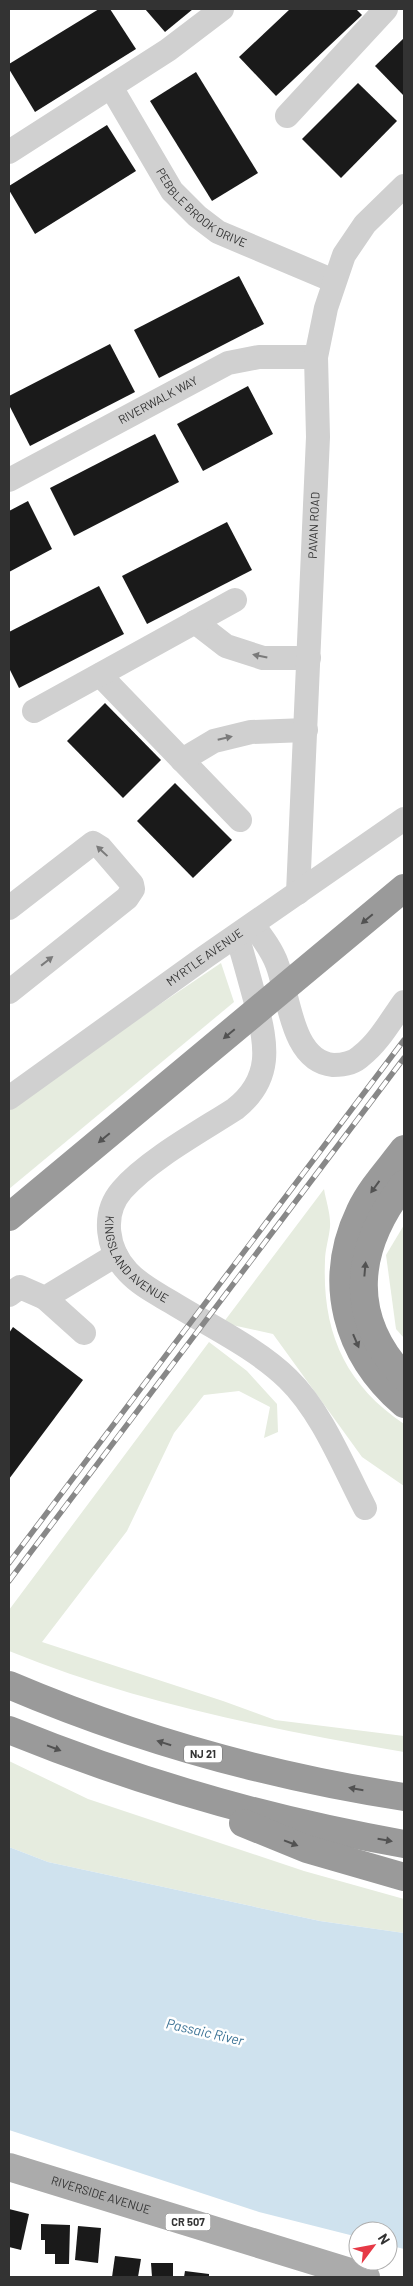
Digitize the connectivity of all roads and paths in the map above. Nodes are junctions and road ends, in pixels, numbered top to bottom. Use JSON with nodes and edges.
{"nodes":[{"id":1,"x":222,"y":9,"type":"edge"},
{"id":2,"x":386,"y":9,"type":"edge"},
{"id":3,"x":111,"y":87,"type":"junction"},
{"id":4,"x":287,"y":116,"type":"dead end"},
{"id":5,"x":9,"y":152,"type":"edge"},
{"id":6,"x":404,"y":186,"type":"edge"},
{"id":7,"x":334,"y":281,"type":"junction"},
{"id":8,"x":316,"y":356,"type":"junction"},
{"id":9,"x":9,"y":480,"type":"edge"},
{"id":10,"x":235,"y":600,"type":"dead end"},
{"id":11,"x":195,"y":622,"type":"junction"},
{"id":12,"x":309,"y":658,"type":"junction"},
{"id":13,"x":100,"y":675,"type":"junction"},
{"id":14,"x":34,"y":712,"type":"dead end"},
{"id":15,"x":306,"y":730,"type":"junction"},
{"id":16,"x":182,"y":760,"type":"junction"},
{"id":17,"x":404,"y":819,"type":"edge"},
{"id":18,"x":240,"y":820,"type":"dead end"},
{"id":19,"x":404,"y":888,"type":"edge"},
{"id":20,"x":298,"y":893,"type":"junction"},
{"id":21,"x":9,"y":908,"type":"edge"},
{"id":22,"x":245,"y":930,"type":"junction"},
{"id":23,"x":9,"y":992,"type":"edge"},
{"id":24,"x":404,"y":1002,"type":"edge"},
{"id":25,"x":9,"y":1098,"type":"edge"},
{"id":26,"x":404,"y":1149,"type":"edge"},
{"id":27,"x":404,"y":1184,"type":"edge"},
{"id":28,"x":9,"y":1217,"type":"edge"},
{"id":29,"x":116,"y":1255,"type":"junction"},
{"id":30,"x":9,"y":1295,"type":"edge"},
{"id":31,"x":45,"y":1298,"type":"junction"},
{"id":32,"x":84,"y":1333,"type":"dead end"},
{"id":33,"x":404,"y":1377,"type":"edge"},
{"id":34,"x":404,"y":1404,"type":"edge"},
{"id":35,"x":365,"y":1508,"type":"dead end"},
{"id":36,"x":9,"y":1685,"type":"edge"},
{"id":37,"x":9,"y":1730,"type":"edge"},
{"id":38,"x":184,"y":1793,"type":"junction"},
{"id":39,"x":404,"y":1797,"type":"edge"},
{"id":40,"x":404,"y":1844,"type":"edge"},
{"id":41,"x":404,"y":1877,"type":"edge"},
{"id":42,"x":9,"y":2167,"type":"edge"},
{"id":43,"x":366,"y":2277,"type":"edge"}],
"edges":[{"from":1,"to":3,"type":"street"},
{"from":2,"to":4,"type":"street"},
{"from":3,"to":5,"type":"street"},
{"from":3,"to":7,"type":"street","name":"PEBBLE BROOK DRIVE"},
{"from":6,"to":7,"type":"street","name":"PAVAN ROAD"},
{"from":7,"to":8,"type":"street","name":"PAVAN ROAD"},
{"from":8,"to":9,"type":"street","name":"RIVERWALK WAY"},
{"from":8,"to":12,"type":"street","name":"PAVAN ROAD"},
{"from":10,"to":11,"type":"street"},
{"from":12,"to":11,"type":"street","one_way":true},
{"from":11,"to":13,"type":"street"},
{"from":12,"to":15,"type":"street","name":"PAVAN ROAD"},
{"from":13,"to":14,"type":"street"},
{"from":13,"to":16,"type":"street"},
{"from":16,"to":15,"type":"street","one_way":true},
{"from":15,"to":20,"type":"street","name":"PAVAN ROAD"},
{"from":16,"to":18,"type":"street"},
{"from":17,"to":20,"type":"street","name":"MYRTLE AVENUE"},
{"from":19,"to":28,"type":"highway","one_way":true},
{"from":20,"to":22,"type":"street","name":"MYRTLE AVENUE"},
{"from":23,"to":21,"type":"street","one_way":true},
{"from":22,"to":24,"type":"street"},
{"from":22,"to":25,"type":"street","name":"MYRTLE AVENUE"},
{"from":22,"to":29,"type":"street","name":"KINGSLAND AVENUE"},
{"from":26,"to":34,"type":"highway","one_way":true},
{"from":33,"to":27,"type":"highway","one_way":true},
{"from":29,"to":31,"type":"street"},
{"from":29,"to":35,"type":"street","name":"KINGSLAND AVENUE"},
{"from":30,"to":31,"type":"street"},
{"from":31,"to":32,"type":"street"},
{"from":39,"to":36,"type":"highway","number":"NJ 21","one_way":true},
{"from":37,"to":38,"type":"highway","one_way":true},
{"from":38,"to":40,"type":"highway","one_way":true},
{"from":38,"to":41,"type":"highway","one_way":true},
{"from":42,"to":43,"type":"main road","name":"RIVERSIDE AVENUE","number":"CR 507"}]}
